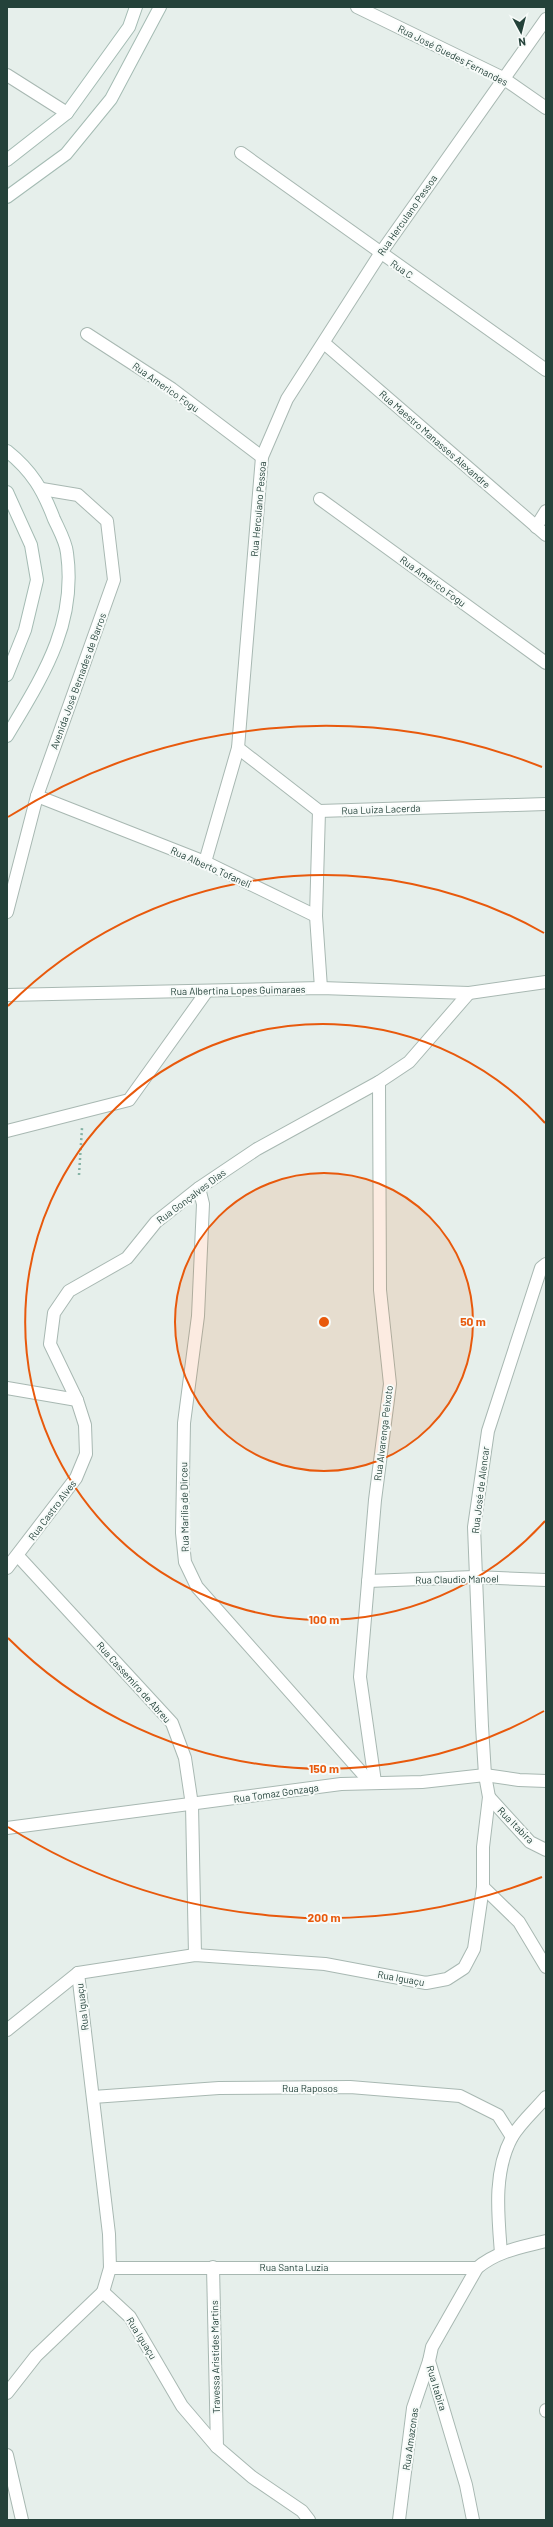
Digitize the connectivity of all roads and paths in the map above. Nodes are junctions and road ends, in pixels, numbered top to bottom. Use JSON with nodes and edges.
{"nodes":[{"id":1,"x":136,"y":7,"type":"edge"},
{"id":2,"x":160,"y":7,"type":"edge"},
{"id":3,"x":357,"y":7,"type":"edge"},
{"id":4,"x":546,"y":19,"type":"edge"},
{"id":5,"x":7,"y":75,"type":"edge"},
{"id":6,"x":503,"y":78,"type":"junction"},
{"id":7,"x":546,"y":108,"type":"edge"},
{"id":8,"x":67,"y":113,"type":"junction"},
{"id":9,"x":240,"y":154,"type":"dead end"},
{"id":10,"x":7,"y":160,"type":"edge"},
{"id":11,"x":7,"y":197,"type":"edge"},
{"id":12,"x":380,"y":254,"type":"junction"},
{"id":13,"x":86,"y":334,"type":"dead end"},
{"id":14,"x":324,"y":343,"type":"junction"},
{"id":15,"x":546,"y":370,"type":"edge"},
{"id":16,"x":7,"y":451,"type":"edge"},
{"id":17,"x":262,"y":457,"type":"junction"},
{"id":18,"x":42,"y":489,"type":"junction"},
{"id":19,"x":7,"y":492,"type":"edge"},
{"id":20,"x":320,"y":499,"type":"dead end"},
{"id":21,"x":546,"y":511,"type":"edge"},
{"id":22,"x":536,"y":527,"type":"junction"},
{"id":23,"x":546,"y":535,"type":"edge"},
{"id":24,"x":546,"y":663,"type":"edge"},
{"id":25,"x":7,"y":675,"type":"edge"},
{"id":26,"x":7,"y":736,"type":"edge"},
{"id":27,"x":238,"y":748,"type":"junction"},
{"id":28,"x":36,"y":796,"type":"junction"},
{"id":29,"x":546,"y":804,"type":"edge"},
{"id":30,"x":319,"y":812,"type":"junction"},
{"id":31,"x":205,"y":862,"type":"junction"},
{"id":32,"x":7,"y":912,"type":"edge"},
{"id":33,"x":316,"y":916,"type":"junction"},
{"id":34,"x":546,"y":982,"type":"edge"},
{"id":35,"x":321,"y":988,"type":"junction"},
{"id":36,"x":207,"y":991,"type":"junction"},
{"id":37,"x":469,"y":993,"type":"junction"},
{"id":38,"x":7,"y":995,"type":"edge"},
{"id":39,"x":379,"y":1082,"type":"junction"},
{"id":40,"x":84,"y":1112,"type":"junction"},
{"id":41,"x":7,"y":1131,"type":"edge"},
{"id":42,"x":79,"y":1175,"type":"dead end"},
{"id":43,"x":199,"y":1188,"type":"junction"},
{"id":44,"x":544,"y":1271,"type":"edge"},
{"id":45,"x":7,"y":1388,"type":"edge"},
{"id":46,"x":77,"y":1400,"type":"junction"},
{"id":47,"x":18,"y":1556,"type":"junction"},
{"id":48,"x":7,"y":1568,"type":"edge"},
{"id":49,"x":474,"y":1577,"type":"junction"},
{"id":50,"x":546,"y":1580,"type":"edge"},
{"id":51,"x":368,"y":1581,"type":"junction"},
{"id":52,"x":484,"y":1775,"type":"junction"},
{"id":53,"x":546,"y":1780,"type":"edge"},
{"id":54,"x":373,"y":1782,"type":"junction"},
{"id":55,"x":489,"y":1797,"type":"junction"},
{"id":56,"x":192,"y":1805,"type":"junction"},
{"id":57,"x":7,"y":1828,"type":"edge"},
{"id":58,"x":546,"y":1850,"type":"edge"},
{"id":59,"x":483,"y":1887,"type":"junction"},
{"id":60,"x":196,"y":1955,"type":"junction"},
{"id":61,"x":546,"y":1967,"type":"edge"},
{"id":62,"x":78,"y":1973,"type":"junction"},
{"id":63,"x":7,"y":2030,"type":"edge"},
{"id":64,"x":93,"y":2097,"type":"junction"},
{"id":65,"x":546,"y":2098,"type":"edge"},
{"id":66,"x":512,"y":2137,"type":"junction"},
{"id":67,"x":546,"y":2240,"type":"edge"},
{"id":68,"x":501,"y":2252,"type":"junction"},
{"id":69,"x":213,"y":2267,"type":"junction"},
{"id":70,"x":110,"y":2268,"type":"junction"},
{"id":71,"x":478,"y":2268,"type":"junction"},
{"id":72,"x":103,"y":2292,"type":"junction"},
{"id":73,"x":429,"y":2361,"type":"junction"},
{"id":74,"x":7,"y":2393,"type":"edge"},
{"id":75,"x":217,"y":2447,"type":"junction"},
{"id":76,"x":7,"y":2455,"type":"edge"},
{"id":77,"x":22,"y":2520,"type":"edge"},
{"id":78,"x":309,"y":2520,"type":"edge"},
{"id":79,"x":399,"y":2520,"type":"edge"},
{"id":80,"x":473,"y":2520,"type":"edge"}],
"edges":[{"from":1,"to":8,"type":"street"},
{"from":2,"to":11,"type":"street"},
{"from":3,"to":6,"type":"street","name":"Rua José Guedes Fernandes"},
{"from":4,"to":6,"type":"street","name":"Rua Herculano Pessoa"},
{"from":5,"to":8,"type":"street"},
{"from":6,"to":7,"type":"street","name":"Rua José Guedes Fernandes"},
{"from":6,"to":12,"type":"street","name":"Rua Herculano Pessoa"},
{"from":8,"to":10,"type":"street"},
{"from":9,"to":12,"type":"street","name":"Rua C"},
{"from":12,"to":14,"type":"street","name":"Rua Herculano Pessoa"},
{"from":12,"to":15,"type":"street","name":"Rua C"},
{"from":13,"to":17,"type":"street","name":"Rua Americo Fogu"},
{"from":14,"to":17,"type":"street","name":"Rua Herculano Pessoa"},
{"from":14,"to":22,"type":"street","name":"Rua Maestro Manasses Alexandre"},
{"from":16,"to":18,"type":"street"},
{"from":17,"to":27,"type":"street","name":"Rua Herculano Pessoa"},
{"from":18,"to":26,"type":"street"},
{"from":18,"to":28,"type":"street","name":"Avenida José Bernades de Barros"},
{"from":19,"to":25,"type":"street"},
{"from":20,"to":24,"type":"street","name":"Rua Americo Fogu"},
{"from":21,"to":22,"type":"street"},
{"from":22,"to":23,"type":"street","name":"Rua Maestro Manasses Alexandre"},
{"from":27,"to":30,"type":"street"},
{"from":27,"to":31,"type":"street","name":"Rua Herculano Pessoa"},
{"from":28,"to":31,"type":"street","name":"Rua Alberto Tofaneli"},
{"from":28,"to":32,"type":"street","name":"Avenida José Bernades de Barros"},
{"from":29,"to":30,"type":"street","name":"Rua Luiza Lacerda"},
{"from":30,"to":33,"type":"street"},
{"from":31,"to":33,"type":"street","name":"Rua Alberto Tofaneli"},
{"from":33,"to":35,"type":"street"},
{"from":34,"to":37,"type":"street","name":"Rua Albertina Lopes Guimaraes"},
{"from":35,"to":36,"type":"street","name":"Rua Albertina Lopes Guimaraes"},
{"from":35,"to":37,"type":"street","name":"Rua Albertina Lopes Guimaraes"},
{"from":36,"to":38,"type":"street","name":"Rua Albertina Lopes Guimaraes"},
{"from":36,"to":40,"type":"street"},
{"from":37,"to":39,"type":"street","name":"Rua Gonçalves Dias"},
{"from":39,"to":43,"type":"street","name":"Rua Gonçalves Dias"},
{"from":39,"to":51,"type":"street","name":"Rua Alvarenga Peixoto"},
{"from":40,"to":41,"type":"street"},
{"from":40,"to":42,"type":"path"},
{"from":43,"to":46,"type":"street","name":"Rua Gonçalves Dias"},
{"from":43,"to":54,"type":"street","name":"Rua Marilia de Dirceu"},
{"from":44,"to":49,"type":"street","name":"Rua José de Alencar"},
{"from":45,"to":46,"type":"street"},
{"from":46,"to":47,"type":"street","name":"Rua Castro Alves"},
{"from":47,"to":48,"type":"street","name":"Rua Castro Alves"},
{"from":47,"to":56,"type":"street","name":"Rua Cassemiro de Abreu"},
{"from":49,"to":50,"type":"street","name":"Rua Claudio Manoel"},
{"from":49,"to":51,"type":"street","name":"Rua Claudio Manoel"},
{"from":49,"to":52,"type":"street","name":"Rua José de Alencar"},
{"from":51,"to":54,"type":"street","name":"Rua Alvarenga Peixoto"},
{"from":52,"to":53,"type":"street","name":"Rua Tomaz Gonzaga"},
{"from":52,"to":54,"type":"street","name":"Rua Tomaz Gonzaga"},
{"from":52,"to":55,"type":"street","name":"Rua Iguaçu"},
{"from":54,"to":56,"type":"street","name":"Rua Tomaz Gonzaga"},
{"from":55,"to":58,"type":"street","name":"Rua Itabira"},
{"from":55,"to":59,"type":"street","name":"Rua Iguaçu"},
{"from":56,"to":57,"type":"street","name":"Rua Tomaz Gonzaga"},
{"from":56,"to":60,"type":"street","name":"Rua Cassemiro de Abreu"},
{"from":59,"to":60,"type":"street","name":"Rua Iguaçu"},
{"from":59,"to":61,"type":"street"},
{"from":60,"to":62,"type":"street","name":"Rua Iguaçu"},
{"from":62,"to":63,"type":"street"},
{"from":62,"to":64,"type":"street","name":"Rua Iguaçu"},
{"from":64,"to":66,"type":"street","name":"Rua Raposos"},
{"from":64,"to":70,"type":"street","name":"Rua Iguaçu"},
{"from":65,"to":66,"type":"street"},
{"from":66,"to":68,"type":"street"},
{"from":67,"to":68,"type":"street","name":"Rua Itabira"},
{"from":68,"to":71,"type":"street","name":"Rua Itabira"},
{"from":69,"to":70,"type":"street","name":"Rua Santa Luzia"},
{"from":69,"to":71,"type":"street","name":"Rua Santa Luzia"},
{"from":69,"to":75,"type":"street","name":"Travessa Aristides Martins"},
{"from":70,"to":72,"type":"street","name":"Rua Iguaçu"},
{"from":71,"to":73,"type":"street","name":"Rua Itabira"},
{"from":72,"to":74,"type":"street"},
{"from":72,"to":75,"type":"street","name":"Rua Iguaçu"},
{"from":73,"to":79,"type":"street","name":"Rua Amazonas"},
{"from":73,"to":80,"type":"street","name":"Rua Itabira"},
{"from":75,"to":78,"type":"street","name":"Rua Iguaçu"},
{"from":76,"to":77,"type":"street"}]}
